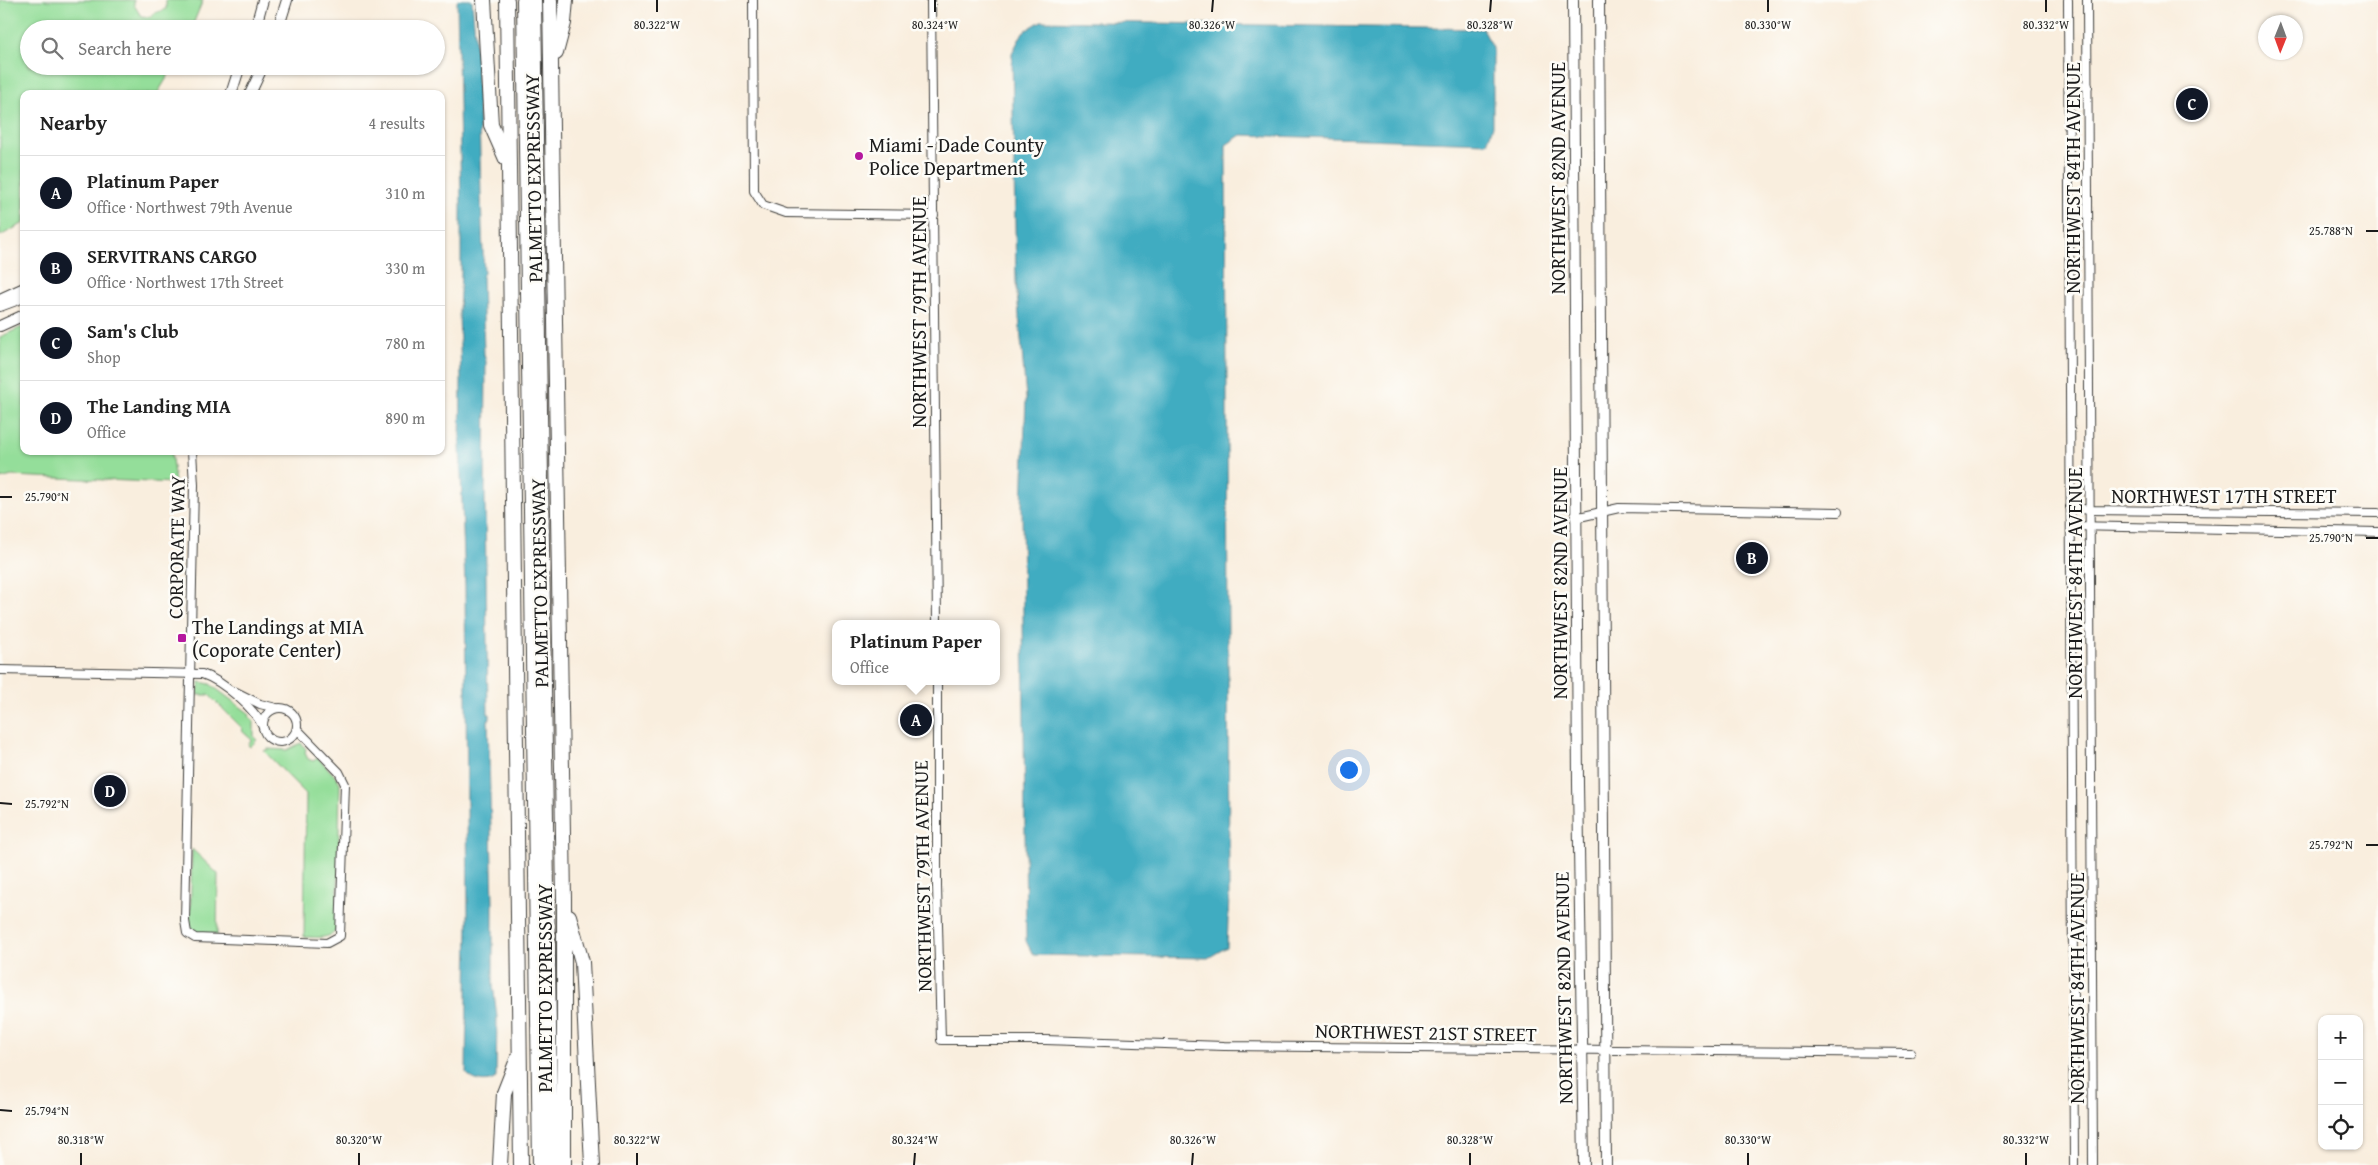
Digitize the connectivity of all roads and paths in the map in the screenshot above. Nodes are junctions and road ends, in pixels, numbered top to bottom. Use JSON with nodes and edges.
{"nodes":[{"id":1,"x":263,"y":0,"type":"edge"},
{"id":2,"x":287,"y":0,"type":"edge"},
{"id":3,"x":484,"y":0,"type":"edge"},
{"id":4,"x":507,"y":0,"type":"edge"},
{"id":5,"x":524,"y":0,"type":"edge"},
{"id":6,"x":534,"y":0,"type":"edge"},
{"id":7,"x":550,"y":0,"type":"edge"},
{"id":8,"x":566,"y":0,"type":"edge"},
{"id":9,"x":753,"y":0,"type":"edge"},
{"id":10,"x":932,"y":0,"type":"edge"},
{"id":11,"x":1573,"y":0,"type":"edge"},
{"id":12,"x":1599,"y":0,"type":"edge"},
{"id":13,"x":2068,"y":0,"type":"edge"},
{"id":14,"x":2087,"y":0,"type":"edge"},
{"id":15,"x":257,"y":20,"type":"edge"},
{"id":16,"x":281,"y":20,"type":"edge"},
{"id":17,"x":552,"y":68,"type":"junction"},
{"id":18,"x":235,"y":75,"type":"edge"},
{"id":19,"x":237,"y":75,"type":"edge"},
{"id":20,"x":259,"y":75,"type":"edge"},
{"id":21,"x":2069,"y":85,"type":"junction"},
{"id":22,"x":2088,"y":86,"type":"junction"},
{"id":23,"x":226,"y":90,"type":"edge"},
{"id":24,"x":232,"y":90,"type":"edge"},
{"id":25,"x":252,"y":90,"type":"edge"},
{"id":26,"x":509,"y":166,"type":"junction"},
{"id":27,"x":934,"y":215,"type":"junction"},
{"id":28,"x":20,"y":290,"type":"edge"},
{"id":29,"x":20,"y":298,"type":"edge"},
{"id":30,"x":0,"y":299,"type":"edge"},
{"id":31,"x":0,"y":306,"type":"edge"},
{"id":32,"x":20,"y":317,"type":"edge"},
{"id":33,"x":0,"y":326,"type":"edge"},
{"id":34,"x":192,"y":455,"type":"edge"},
{"id":35,"x":2070,"y":507,"type":"junction"},
{"id":36,"x":2089,"y":510,"type":"junction"},
{"id":37,"x":1601,"y":511,"type":"junction"},
{"id":38,"x":1838,"y":512,"type":"dead end"},
{"id":39,"x":2378,"y":513,"type":"edge"},
{"id":40,"x":1575,"y":518,"type":"junction"},
{"id":41,"x":2071,"y":526,"type":"junction"},
{"id":42,"x":2090,"y":527,"type":"junction"},
{"id":43,"x":2378,"y":532,"type":"edge"},
{"id":44,"x":937,"y":620,"type":"edge"},
{"id":45,"x":0,"y":670,"type":"edge"},
{"id":46,"x":189,"y":673,"type":"junction"},
{"id":47,"x":937,"y":685,"type":"edge"},
{"id":48,"x":225,"y":687,"type":"junction"},
{"id":49,"x":276,"y":708,"type":"junction"},
{"id":50,"x":297,"y":729,"type":"junction"},
{"id":51,"x":264,"y":730,"type":"junction"},
{"id":52,"x":564,"y":899,"type":"junction"},
{"id":53,"x":941,"y":1040,"type":"joint"},
{"id":54,"x":1581,"y":1050,"type":"junction"},
{"id":55,"x":1606,"y":1050,"type":"junction"},
{"id":56,"x":519,"y":1052,"type":"junction"},
{"id":57,"x":1911,"y":1053,"type":"dead end"},
{"id":58,"x":500,"y":1165,"type":"edge"},
{"id":59,"x":521,"y":1165,"type":"edge"},
{"id":60,"x":540,"y":1165,"type":"edge"},
{"id":61,"x":550,"y":1165,"type":"edge"},
{"id":62,"x":564,"y":1165,"type":"edge"},
{"id":63,"x":592,"y":1165,"type":"edge"},
{"id":64,"x":1584,"y":1165,"type":"edge"},
{"id":65,"x":1606,"y":1165,"type":"edge"},
{"id":66,"x":2074,"y":1165,"type":"edge"},
{"id":67,"x":2093,"y":1165,"type":"edge"}],
"edges":[{"from":1,"to":15,"type":"street"},
{"from":2,"to":16,"type":"street"},
{"from":3,"to":26,"type":"highway"},
{"from":4,"to":26,"type":"highway","name":"PALMETTO EXPRESSWAY"},
{"from":5,"to":60,"type":"highway"},
{"from":6,"to":61,"type":"highway"},
{"from":7,"to":17,"type":"highway","name":"PALMETTO EXPRESSWAY"},
{"from":8,"to":17,"type":"highway"},
{"from":9,"to":27,"type":"street"},
{"from":10,"to":27,"type":"street","name":"NORTHWEST 79TH AVENUE"},
{"from":11,"to":40,"type":"street","name":"NORTHWEST 82ND AVENUE"},
{"from":12,"to":37,"type":"street","name":"NORTHWEST 82ND AVENUE"},
{"from":13,"to":21,"type":"street","name":"NORTHWEST 84TH AVENUE"},
{"from":14,"to":22,"type":"street","name":"NORTHWEST 84TH AVENUE"},
{"from":17,"to":52,"type":"highway","name":"PALMETTO EXPRESSWAY"},
{"from":18,"to":23,"type":"street"},
{"from":19,"to":24,"type":"street"},
{"from":20,"to":25,"type":"street"},
{"from":21,"to":22,"type":"street"},
{"from":21,"to":35,"type":"street","name":"NORTHWEST 84TH AVENUE"},
{"from":22,"to":36,"type":"street","name":"NORTHWEST 84TH AVENUE"},
{"from":26,"to":56,"type":"highway","name":"PALMETTO EXPRESSWAY"},
{"from":27,"to":44,"type":"street","name":"NORTHWEST 79TH AVENUE"},
{"from":28,"to":30,"type":"street"},
{"from":29,"to":31,"type":"street"},
{"from":32,"to":33,"type":"street"},
{"from":34,"to":46,"type":"street","name":"CORPORATE WAY"},
{"from":35,"to":36,"type":"street","name":"NORTHWEST 17TH STREET"},
{"from":35,"to":41,"type":"street","name":"NORTHWEST 84TH AVENUE"},
{"from":36,"to":39,"type":"street","name":"NORTHWEST 17TH STREET"},
{"from":36,"to":42,"type":"street","name":"NORTHWEST 84TH AVENUE"},
{"from":37,"to":38,"type":"street"},
{"from":37,"to":40,"type":"street"},
{"from":37,"to":55,"type":"street","name":"NORTHWEST 82ND AVENUE"},
{"from":40,"to":54,"type":"street","name":"NORTHWEST 82ND AVENUE"},
{"from":41,"to":42,"type":"street","name":"NORTHWEST 17TH STREET"},
{"from":41,"to":66,"type":"street","name":"NORTHWEST 84TH AVENUE"},
{"from":42,"to":43,"type":"street","name":"NORTHWEST 17TH STREET"},
{"from":42,"to":67,"type":"street","name":"NORTHWEST 84TH AVENUE"},
{"from":45,"to":46,"type":"street"},
{"from":46,"to":48,"type":"street"},
{"from":46,"to":50,"type":"street","name":"CORPORATE WAY"},
{"from":47,"to":53,"type":"street","name":"NORTHWEST 79TH AVENUE"},
{"from":48,"to":49,"type":"street"},
{"from":48,"to":51,"type":"street"},
{"from":49,"to":50,"type":"street"},
{"from":49,"to":51,"type":"street"},
{"from":50,"to":51,"type":"street"},
{"from":52,"to":62,"type":"highway","name":"PALMETTO EXPRESSWAY"},
{"from":52,"to":63,"type":"highway"},
{"from":53,"to":54,"type":"street","name":"NORTHWEST 21ST STREET"},
{"from":54,"to":55,"type":"street","name":"NORTHWEST 21ST STREET"},
{"from":54,"to":64,"type":"street","name":"NORTHWEST 82ND AVENUE"},
{"from":55,"to":57,"type":"street","name":"NORTHWEST 21ST STREET"},
{"from":55,"to":65,"type":"street","name":"NORTHWEST 82ND AVENUE"},
{"from":56,"to":58,"type":"highway"},
{"from":56,"to":59,"type":"highway","name":"PALMETTO EXPRESSWAY"}]}
